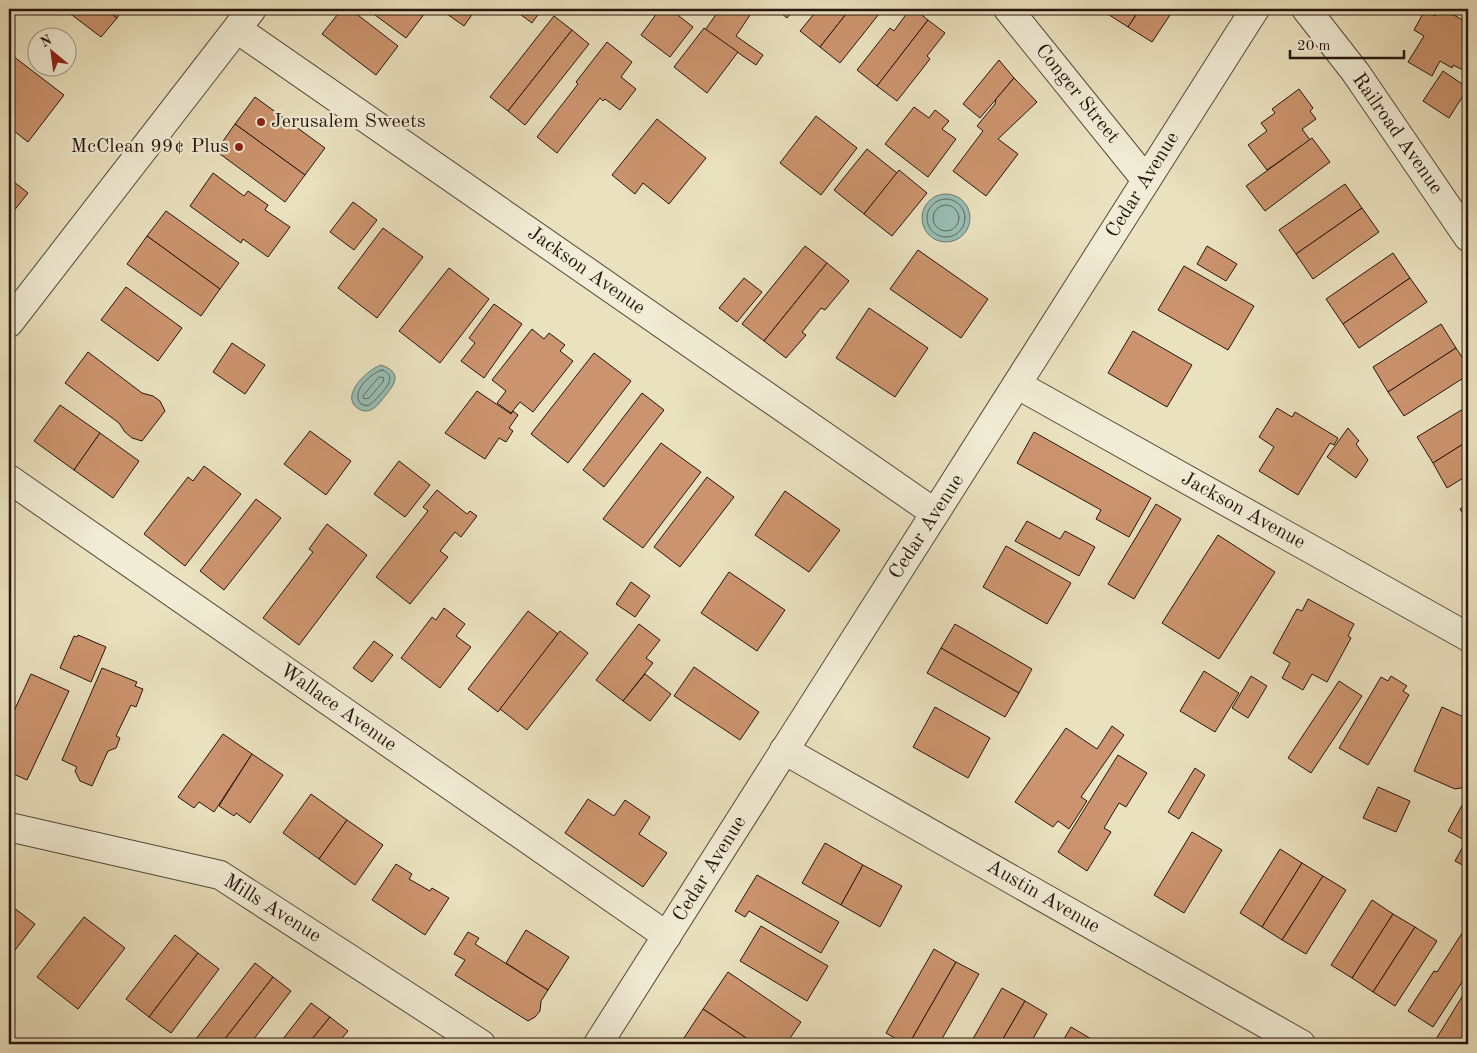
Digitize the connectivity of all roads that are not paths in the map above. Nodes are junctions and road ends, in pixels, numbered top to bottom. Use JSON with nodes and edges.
{"nodes":[{"id":1,"x":1008,"y":9,"type":"edge"},
{"id":2,"x":1255,"y":9,"type":"edge"},
{"id":3,"x":1306,"y":9,"type":"edge"},
{"id":4,"x":244,"y":19,"type":"edge"},
{"id":5,"x":1146,"y":180,"type":"junction"},
{"id":6,"x":1468,"y":237,"type":"edge"},
{"id":7,"x":9,"y":323,"type":"edge"},
{"id":8,"x":1018,"y":385,"type":"junction"},
{"id":9,"x":9,"y":479,"type":"edge"},
{"id":10,"x":935,"y":513,"type":"junction"},
{"id":11,"x":1468,"y":636,"type":"edge"},
{"id":12,"x":784,"y":750,"type":"junction"},
{"id":13,"x":9,"y":827,"type":"edge"},
{"id":14,"x":667,"y":936,"type":"junction"},
{"id":15,"x":481,"y":1044,"type":"edge"},
{"id":16,"x":598,"y":1044,"type":"edge"},
{"id":17,"x":1301,"y":1044,"type":"edge"}],
"edges":[{"from":1,"to":5,"type":"street","name":"Conger Street"},
{"from":2,"to":5,"type":"street","name":"Cedar Avenue"},
{"from":3,"to":6,"type":"street","name":"Railroad Avenue"},
{"from":4,"to":7,"type":"street"},
{"from":4,"to":10,"type":"street","name":"Jackson Avenue"},
{"from":5,"to":8,"type":"street","name":"Cedar Avenue"},
{"from":8,"to":10,"type":"street","name":"Cedar Avenue"},
{"from":8,"to":11,"type":"street","name":"Jackson Avenue"},
{"from":9,"to":14,"type":"street","name":"Wallace Avenue"},
{"from":10,"to":12,"type":"street","name":"Cedar Avenue"},
{"from":12,"to":14,"type":"street","name":"Cedar Avenue"},
{"from":12,"to":17,"type":"street","name":"Austin Avenue"},
{"from":13,"to":15,"type":"street","name":"Mills Avenue"},
{"from":14,"to":16,"type":"street","name":"Cedar Avenue"}]}
